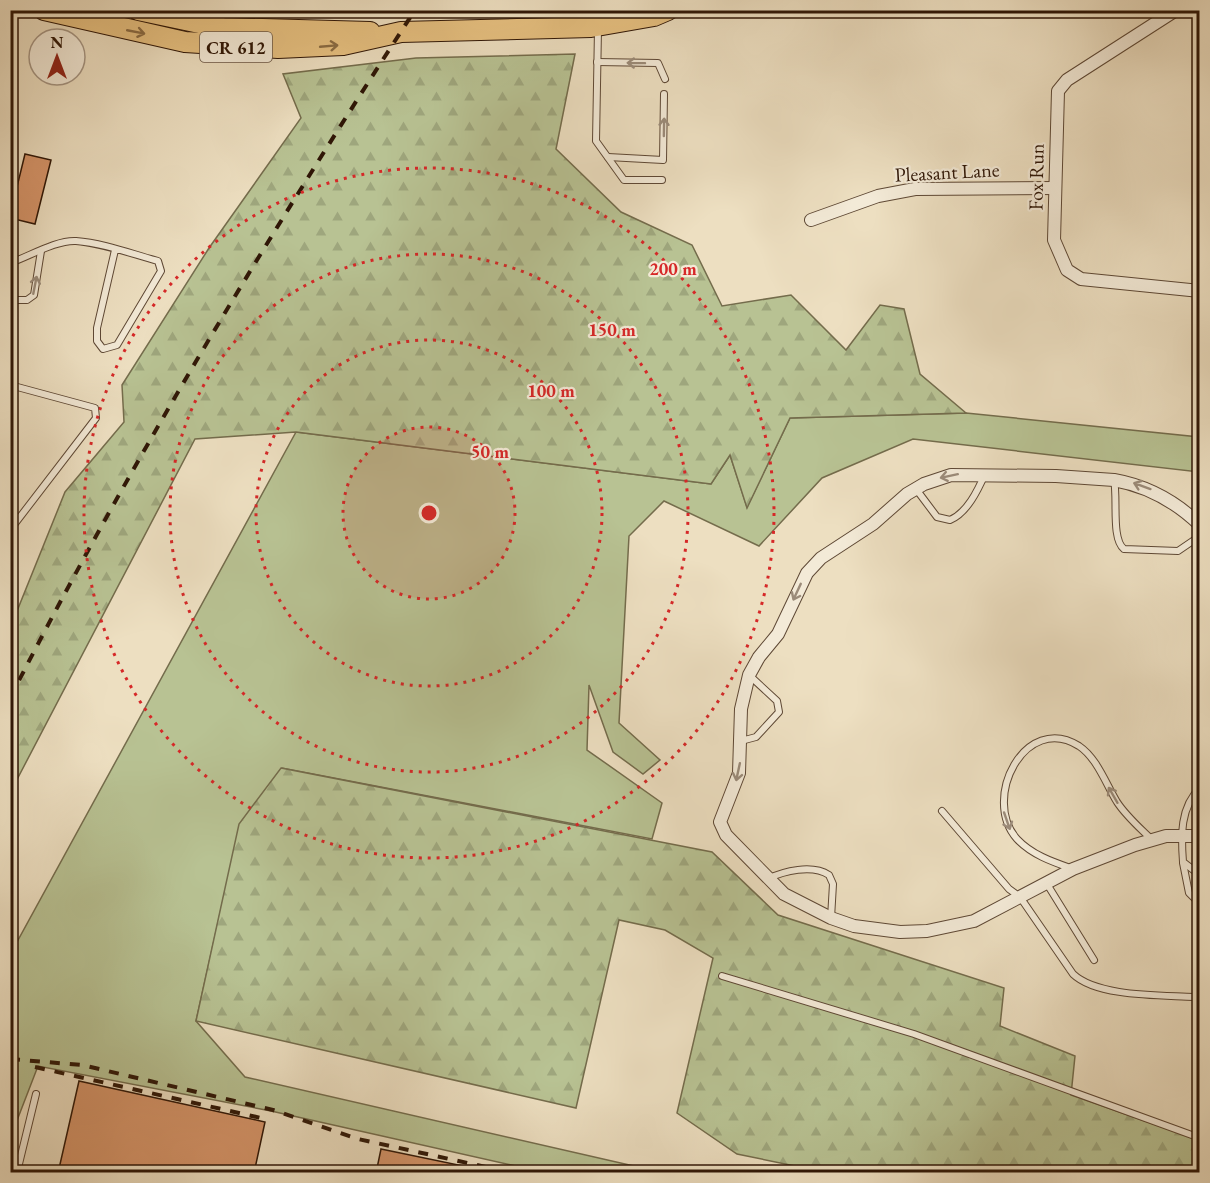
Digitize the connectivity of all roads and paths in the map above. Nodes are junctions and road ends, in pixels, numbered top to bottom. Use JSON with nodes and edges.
{"nodes":[{"id":1,"x":44,"y":10,"type":"edge"},
{"id":2,"x":138,"y":10,"type":"edge"},
{"id":3,"x":668,"y":10,"type":"edge"},
{"id":4,"x":1176,"y":10,"type":"edge"},
{"id":5,"x":80,"y":15,"type":"edge"},
{"id":6,"x":598,"y":25,"type":"junction"},
{"id":7,"x":393,"y":33,"type":"junction"},
{"id":8,"x":597,"y":62,"type":"junction"},
{"id":9,"x":664,"y":79,"type":"dead end"},
{"id":10,"x":664,"y":94,"type":"dead end"},
{"id":11,"x":608,"y":158,"type":"junction"},
{"id":12,"x":662,"y":180,"type":"dead end"},
{"id":13,"x":1054,"y":188,"type":"junction"},
{"id":14,"x":811,"y":220,"type":"dead end"},
{"id":15,"x":115,"y":250,"type":"junction"},
{"id":16,"x":41,"y":251,"type":"junction"},
{"id":17,"x":10,"y":263,"type":"edge"},
{"id":18,"x":1200,"y":291,"type":"edge"},
{"id":19,"x":10,"y":300,"type":"edge"},
{"id":20,"x":10,"y":385,"type":"edge"},
{"id":21,"x":985,"y":473,"type":"junction"},
{"id":22,"x":1114,"y":480,"type":"junction"},
{"id":23,"x":916,"y":489,"type":"junction"},
{"id":24,"x":1197,"y":518,"type":"edge"},
{"id":25,"x":10,"y":530,"type":"edge"},
{"id":26,"x":1200,"y":536,"type":"edge"},
{"id":27,"x":749,"y":675,"type":"junction"},
{"id":28,"x":741,"y":741,"type":"junction"},
{"id":29,"x":1200,"y":788,"type":"edge"},
{"id":30,"x":942,"y":811,"type":"dead end"},
{"id":31,"x":1183,"y":834,"type":"junction"},
{"id":32,"x":1200,"y":836,"type":"edge"},
{"id":33,"x":1151,"y":840,"type":"junction"},
{"id":34,"x":1183,"y":862,"type":"junction"},
{"id":35,"x":1073,"y":869,"type":"junction"},
{"id":36,"x":1200,"y":875,"type":"edge"},
{"id":37,"x":766,"y":879,"type":"junction"},
{"id":38,"x":1047,"y":884,"type":"junction"},
{"id":39,"x":1020,"y":897,"type":"junction"},
{"id":40,"x":1200,"y":904,"type":"edge"},
{"id":41,"x":831,"y":918,"type":"junction"},
{"id":42,"x":1094,"y":960,"type":"dead end"},
{"id":43,"x":722,"y":976,"type":"dead end"},
{"id":44,"x":1194,"y":997,"type":"dead end"},
{"id":45,"x":36,"y":1094,"type":"dead end"},
{"id":46,"x":1200,"y":1138,"type":"edge"},
{"id":47,"x":17,"y":1173,"type":"edge"}],
"edges":[{"from":1,"to":5,"type":"main road","number":"CR 612"},
{"from":2,"to":7,"type":"main road","number":"CR 612"},
{"from":3,"to":6,"type":"main road","number":"CR 612"},
{"from":4,"to":13,"type":"street","name":"Fox Run"},
{"from":5,"to":7,"type":"main road","number":"CR 612","one_way":true},
{"from":6,"to":7,"type":"main road","number":"CR 612"},
{"from":6,"to":8,"type":"lane"},
{"from":9,"to":8,"type":"lane","one_way":true},
{"from":8,"to":11,"type":"lane"},
{"from":11,"to":10,"type":"lane","one_way":true},
{"from":11,"to":12,"type":"lane"},
{"from":13,"to":14,"type":"street","name":"Pleasant Lane"},
{"from":13,"to":18,"type":"street","name":"Fox Run"},
{"from":15,"to":15,"type":"lane"},
{"from":15,"to":16,"type":"lane"},
{"from":16,"to":17,"type":"lane"},
{"from":19,"to":16,"type":"lane","one_way":true},
{"from":20,"to":25,"type":"lane"},
{"from":21,"to":22,"type":"street"},
{"from":21,"to":23,"type":"street","one_way":true},
{"from":21,"to":23,"type":"lane"},
{"from":24,"to":22,"type":"street","one_way":true},
{"from":22,"to":26,"type":"lane"},
{"from":23,"to":27,"type":"street","one_way":true},
{"from":27,"to":28,"type":"street"},
{"from":27,"to":28,"type":"lane"},
{"from":28,"to":37,"type":"street","one_way":true},
{"from":29,"to":31,"type":"lane"},
{"from":30,"to":39,"type":"lane"},
{"from":31,"to":32,"type":"street"},
{"from":31,"to":33,"type":"street"},
{"from":31,"to":34,"type":"lane"},
{"from":33,"to":35,"type":"street"},
{"from":33,"to":35,"type":"lane","one_way":true},
{"from":34,"to":36,"type":"lane"},
{"from":34,"to":40,"type":"lane"},
{"from":35,"to":38,"type":"street"},
{"from":37,"to":41,"type":"street"},
{"from":37,"to":41,"type":"lane"},
{"from":38,"to":39,"type":"street"},
{"from":38,"to":42,"type":"lane"},
{"from":39,"to":41,"type":"street"},
{"from":39,"to":44,"type":"lane"},
{"from":43,"to":46,"type":"lane"},
{"from":45,"to":47,"type":"lane"}]}
